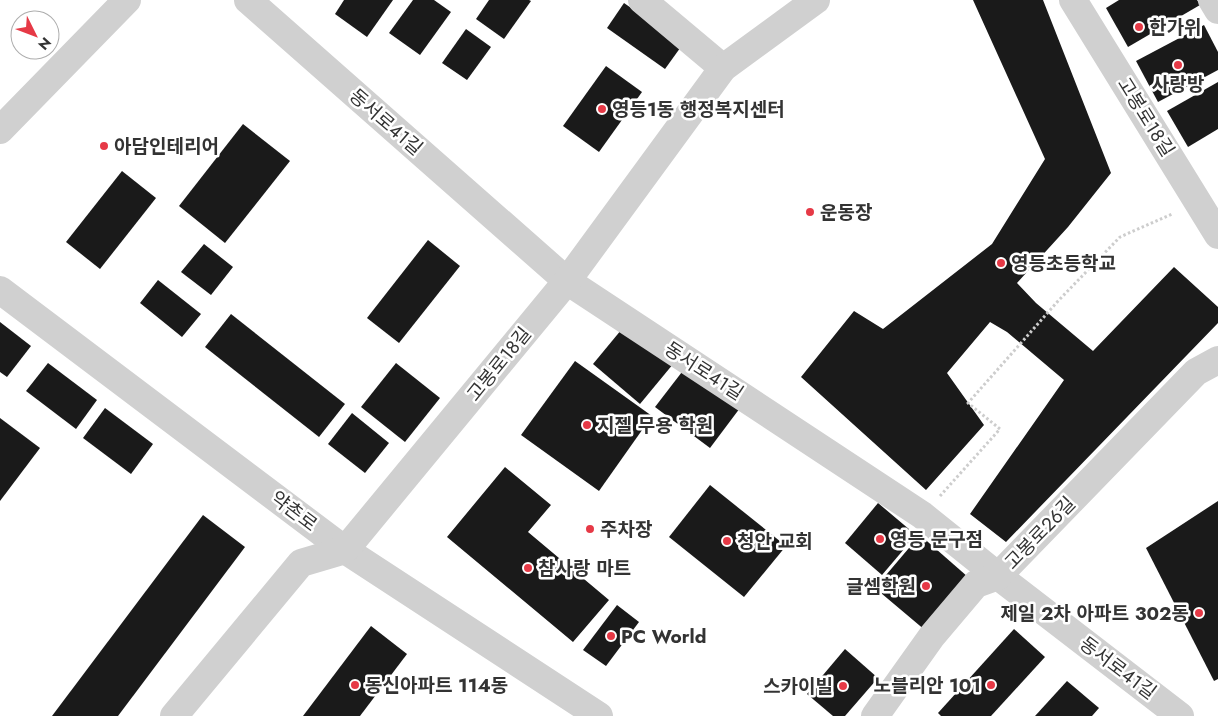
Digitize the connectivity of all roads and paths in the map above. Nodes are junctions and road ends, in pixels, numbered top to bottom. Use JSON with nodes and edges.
{"nodes":[{"id":1,"x":127,"y":0,"type":"edge"},
{"id":2,"x":248,"y":0,"type":"edge"},
{"id":3,"x":642,"y":0,"type":"edge"},
{"id":4,"x":816,"y":0,"type":"edge"},
{"id":5,"x":1073,"y":0,"type":"edge"},
{"id":6,"x":1212,"y":0,"type":"edge"},
{"id":7,"x":1218,"y":10,"type":"edge"},
{"id":8,"x":723,"y":68,"type":"junction"},
{"id":9,"x":0,"y":130,"type":"edge"},
{"id":10,"x":1198,"y":202,"type":"junction"},
{"id":11,"x":1218,"y":235,"type":"edge"},
{"id":12,"x":567,"y":281,"type":"junction"},
{"id":13,"x":0,"y":290,"type":"edge"},
{"id":14,"x":1218,"y":360,"type":"edge"},
{"id":15,"x":922,"y":515,"type":"junction"},
{"id":16,"x":345,"y":550,"type":"junction"},
{"id":17,"x":998,"y":576,"type":"junction"},
{"id":18,"x":174,"y":716,"type":"edge"},
{"id":19,"x":599,"y":716,"type":"edge"},
{"id":20,"x":875,"y":716,"type":"edge"},
{"id":21,"x":1180,"y":716,"type":"edge"}],
"edges":[{"from":1,"to":9,"type":"street"},
{"from":2,"to":12,"type":"street","name":"동서로41길"},
{"from":3,"to":8,"type":"street"},
{"from":4,"to":8,"type":"street","name":"고봉로18길"},
{"from":5,"to":10,"type":"street","name":"고봉로18길"},
{"from":6,"to":7,"type":"street"},
{"from":8,"to":12,"type":"street","name":"고봉로18길"},
{"from":10,"to":11,"type":"street","name":"고봉로18길"},
{"from":10,"to":15,"type":"path"},
{"from":12,"to":15,"type":"street","name":"동서로41길"},
{"from":12,"to":16,"type":"street","name":"고봉로18길"},
{"from":13,"to":16,"type":"street","name":"약촌로"},
{"from":14,"to":17,"type":"street","name":"고봉로26길"},
{"from":15,"to":17,"type":"street","name":"동서로41길"},
{"from":16,"to":18,"type":"street"},
{"from":16,"to":19,"type":"street","name":"약촌로"},
{"from":17,"to":20,"type":"street","name":"고봉로26길"},
{"from":17,"to":21,"type":"street","name":"동서로41길"}]}
